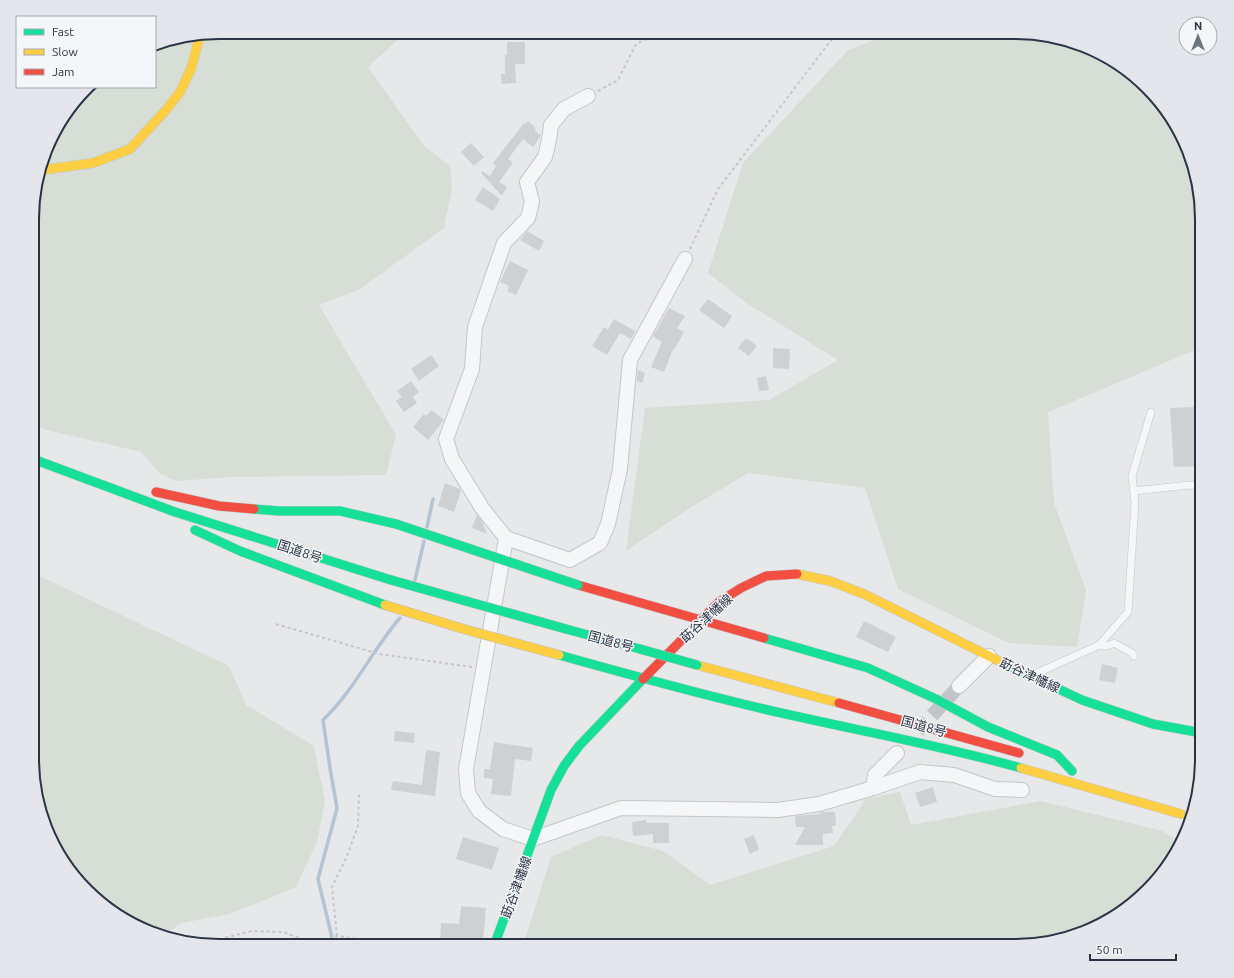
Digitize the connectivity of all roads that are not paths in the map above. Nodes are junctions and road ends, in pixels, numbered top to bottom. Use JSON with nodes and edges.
{"nodes":[{"id":1,"x":199,"y":41,"type":"edge"},
{"id":2,"x":588,"y":96,"type":"road end"},
{"id":3,"x":46,"y":169,"type":"edge"},
{"id":4,"x":685,"y":259,"type":"road end"},
{"id":5,"x":1151,"y":412,"type":"dead end"},
{"id":6,"x":39,"y":455,"type":"edge"},
{"id":7,"x":39,"y":461,"type":"edge"},
{"id":8,"x":89,"y":470,"type":"dead end"},
{"id":9,"x":1195,"y":485,"type":"edge"},
{"id":10,"x":150,"y":490,"type":"dead end"},
{"id":11,"x":1134,"y":491,"type":"junction"},
{"id":12,"x":150,"y":502,"type":"junction"},
{"id":13,"x":506,"y":538,"type":"junction"},
{"id":14,"x":700,"y":620,"type":"junction"},
{"id":15,"x":1099,"y":645,"type":"junction"},
{"id":16,"x":989,"y":656,"type":"junction"},
{"id":17,"x":1134,"y":656,"type":"dead end"},
{"id":18,"x":1031,"y":676,"type":"junction"},
{"id":19,"x":643,"y":680,"type":"junction"},
{"id":20,"x":959,"y":686,"type":"tunnel mouth"},
{"id":21,"x":1195,"y":732,"type":"edge"},
{"id":22,"x":897,"y":753,"type":"dead end"},
{"id":23,"x":1031,"y":757,"type":"dead end"},
{"id":24,"x":1054,"y":765,"type":"dead end"},
{"id":25,"x":1093,"y":779,"type":"dead end"},
{"id":26,"x":873,"y":788,"type":"junction"},
{"id":27,"x":1022,"y":790,"type":"dead end"},
{"id":28,"x":1181,"y":814,"type":"junction"},
{"id":29,"x":1185,"y":816,"type":"edge"},
{"id":30,"x":533,"y":839,"type":"junction"},
{"id":31,"x":497,"y":939,"type":"edge"}],
"edges":[{"from":1,"to":3,"type":"main road"},
{"from":2,"to":13,"type":"street"},
{"from":4,"to":13,"type":"street"},
{"from":5,"to":11,"type":"lane"},
{"from":6,"to":8,"type":"main road"},
{"from":7,"to":12,"type":"main road","name":"国道8号"},
{"from":9,"to":11,"type":"lane"},
{"from":10,"to":14,"type":"main road","bridge":true},
{"from":11,"to":15,"type":"lane"},
{"from":12,"to":19,"type":"main road","bridge":true},
{"from":12,"to":23,"type":"main road","name":"国道8号","bridge":true},
{"from":13,"to":30,"type":"street"},
{"from":14,"to":16,"type":"main road","name":"莇谷津幡線"},
{"from":14,"to":19,"type":"main road","name":"莇谷津幡線"},
{"from":14,"to":24,"type":"main road"},
{"from":15,"to":17,"type":"lane"},
{"from":15,"to":18,"type":"lane"},
{"from":16,"to":18,"type":"main road","name":"莇谷津幡線"},
{"from":16,"to":20,"type":"street"},
{"from":18,"to":21,"type":"main road","name":"莇谷津幡線"},
{"from":19,"to":28,"type":"main road"},
{"from":19,"to":30,"type":"main road","name":"莇谷津幡線"},
{"from":22,"to":26,"type":"street"},
{"from":25,"to":28,"type":"main road"},
{"from":26,"to":27,"type":"street"},
{"from":26,"to":30,"type":"street"},
{"from":28,"to":29,"type":"main road"},
{"from":30,"to":31,"type":"main road","name":"莇谷津幡線"}]}
